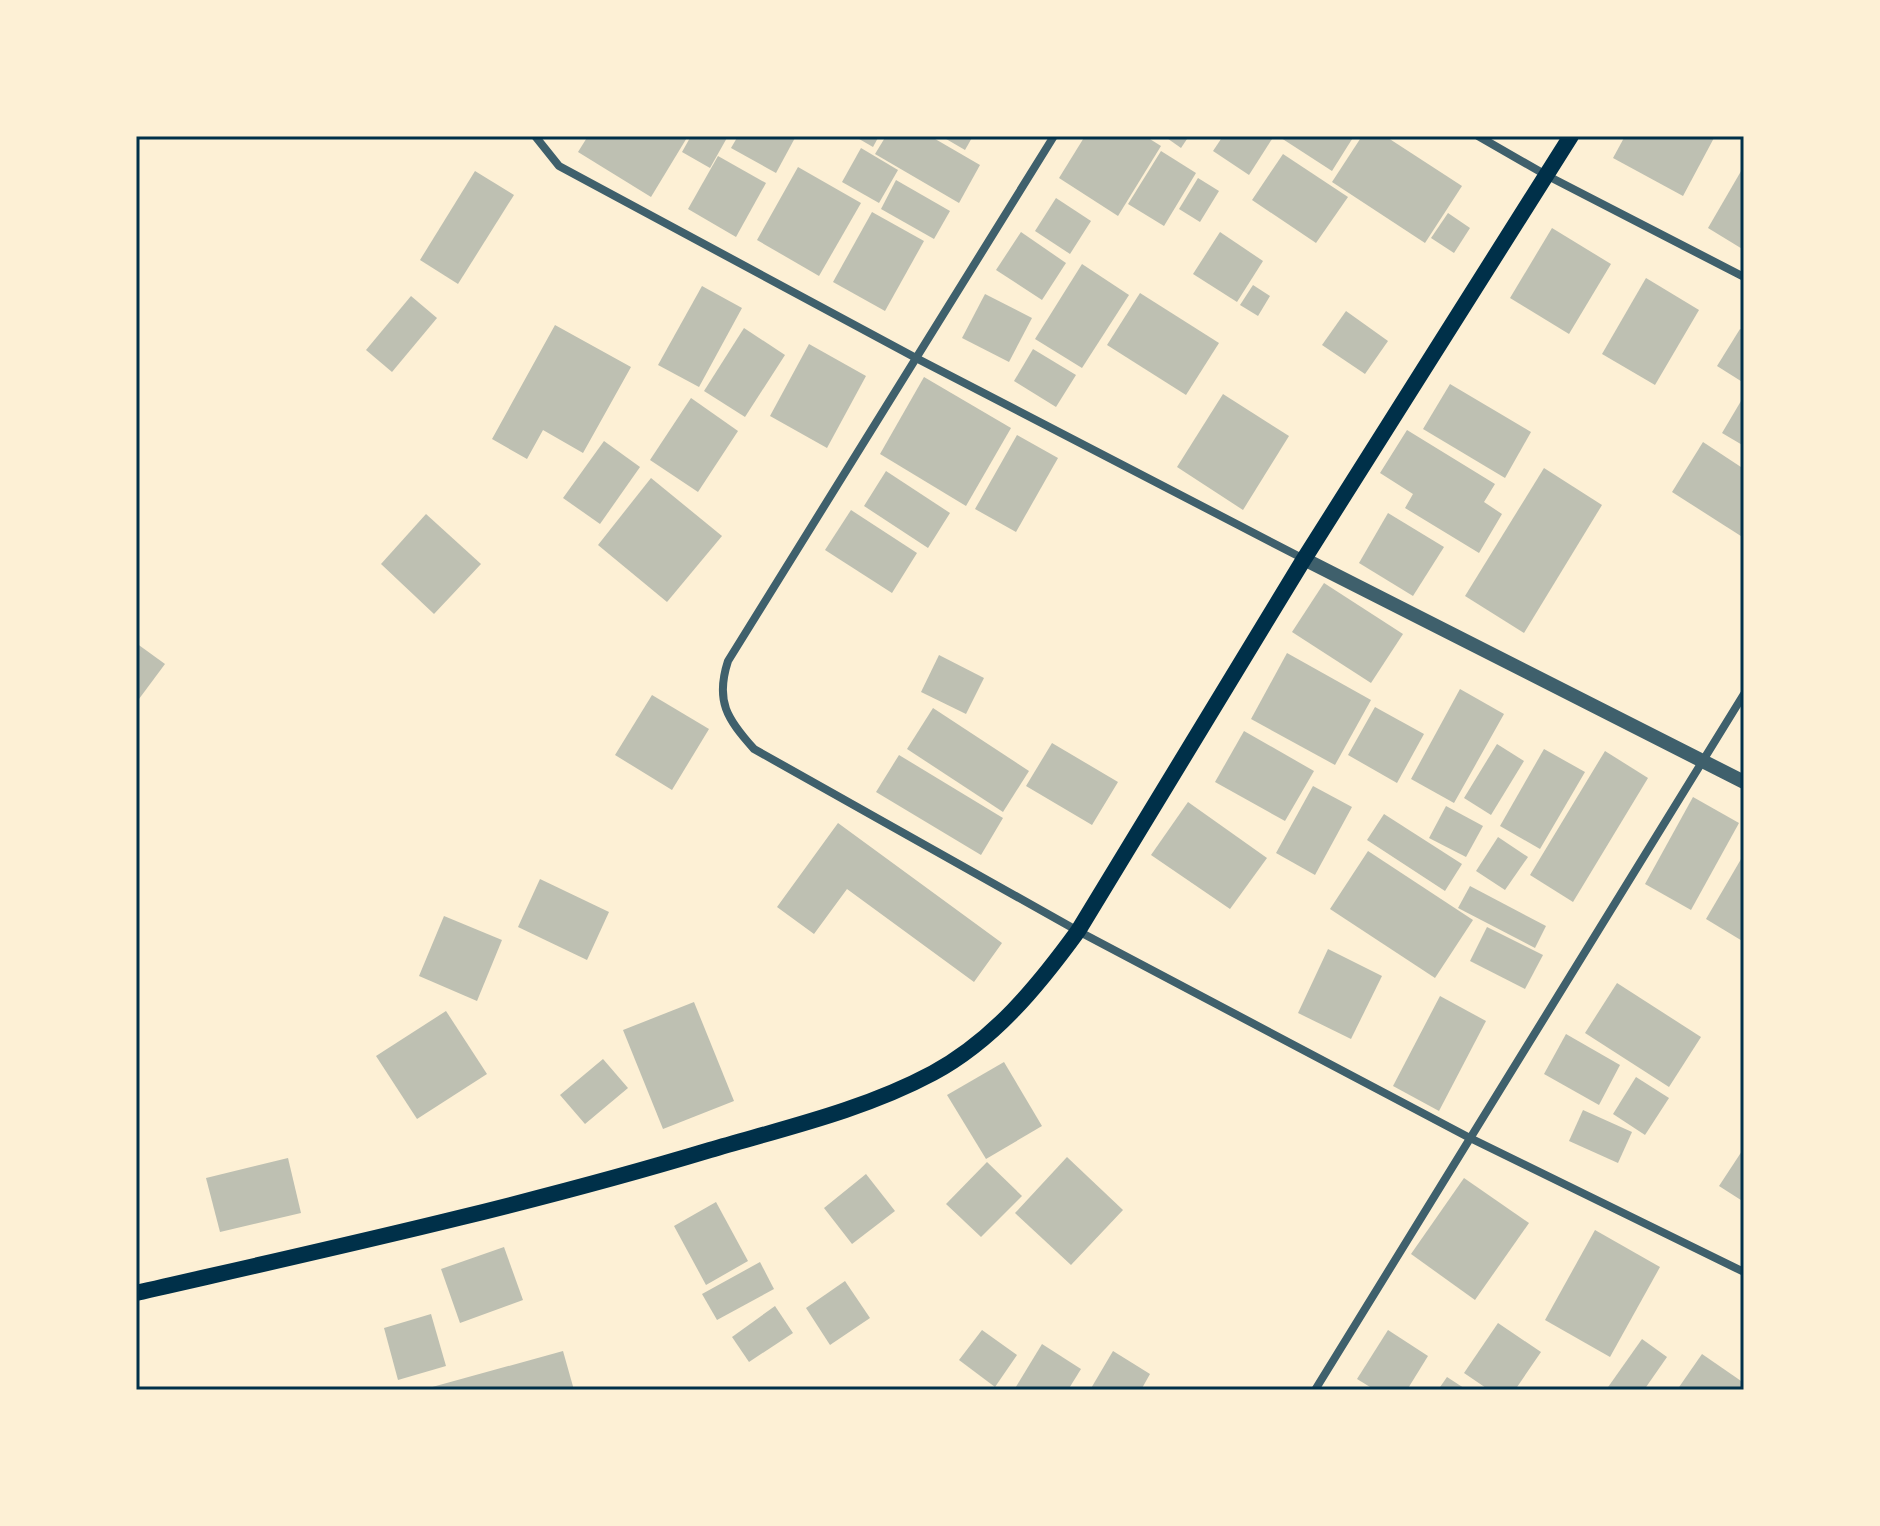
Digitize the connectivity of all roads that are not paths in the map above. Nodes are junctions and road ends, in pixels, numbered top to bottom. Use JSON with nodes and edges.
{"nodes":[{"id":1,"x":535,"y":136,"type":"edge"},
{"id":2,"x":1054,"y":136,"type":"edge"},
{"id":3,"x":1478,"y":136,"type":"edge"},
{"id":4,"x":1571,"y":136,"type":"edge"},
{"id":5,"x":1546,"y":175,"type":"junction"},
{"id":6,"x":1744,"y":277,"type":"edge"},
{"id":7,"x":916,"y":358,"type":"junction"},
{"id":8,"x":1304,"y":559,"type":"junction"},
{"id":9,"x":1744,"y":694,"type":"edge"},
{"id":10,"x":1703,"y":761,"type":"junction"},
{"id":11,"x":1744,"y":782,"type":"edge"},
{"id":12,"x":1078,"y":931,"type":"junction"},
{"id":13,"x":1468,"y":1137,"type":"junction"},
{"id":14,"x":1744,"y":1272,"type":"edge"},
{"id":15,"x":136,"y":1293,"type":"edge"},
{"id":16,"x":1315,"y":1390,"type":"edge"}],
"edges":[{"from":1,"to":7,"type":"street"},
{"from":2,"to":7,"type":"street"},
{"from":3,"to":5,"type":"street"},
{"from":4,"to":5,"type":"main road"},
{"from":5,"to":6,"type":"street"},
{"from":5,"to":8,"type":"main road"},
{"from":7,"to":8,"type":"street"},
{"from":7,"to":12,"type":"street"},
{"from":8,"to":10,"type":"street"},
{"from":8,"to":12,"type":"main road"},
{"from":9,"to":10,"type":"street"},
{"from":10,"to":11,"type":"street"},
{"from":10,"to":13,"type":"street"},
{"from":12,"to":13,"type":"street"},
{"from":12,"to":15,"type":"main road"},
{"from":13,"to":14,"type":"street"},
{"from":13,"to":16,"type":"street"}]}
